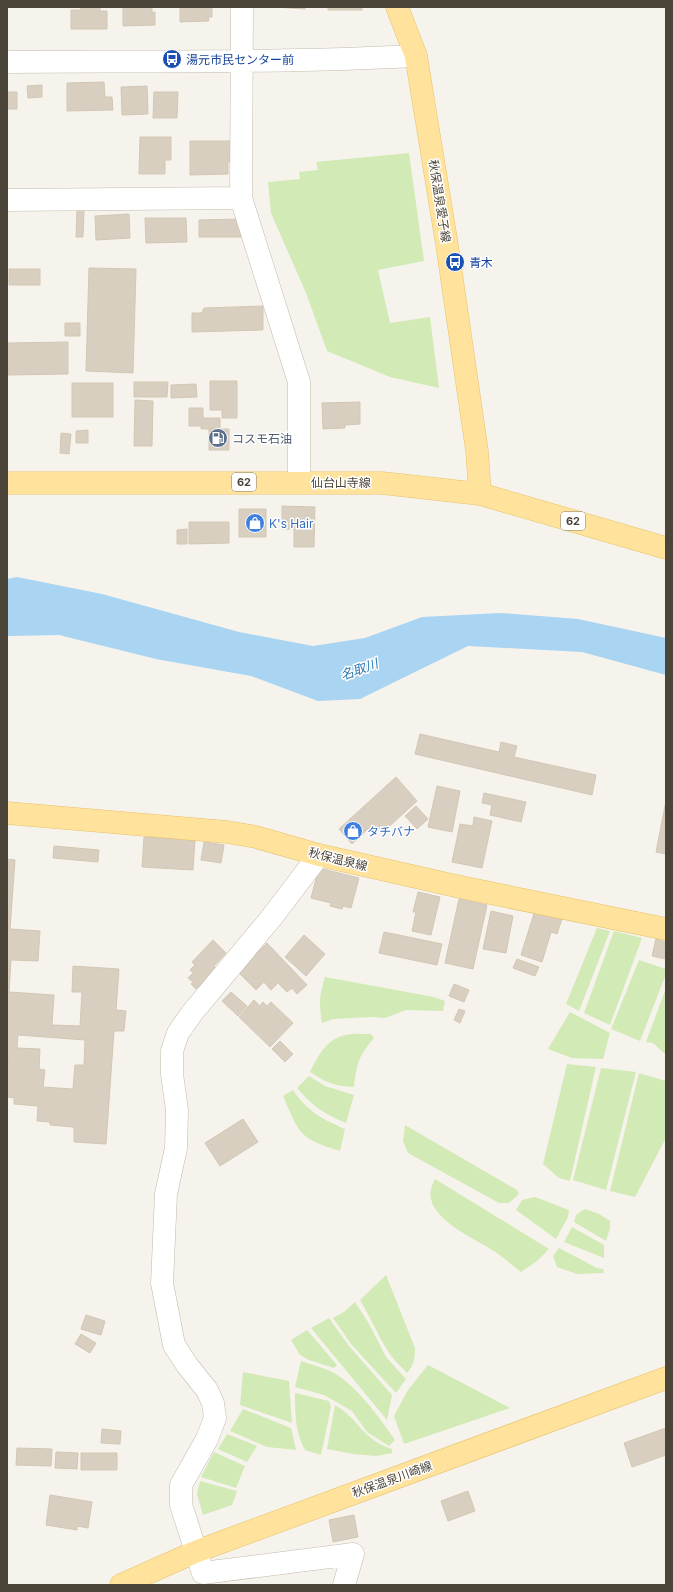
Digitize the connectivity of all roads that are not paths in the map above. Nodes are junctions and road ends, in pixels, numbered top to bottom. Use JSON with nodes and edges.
{"nodes":[{"id":1,"x":242,"y":7,"type":"edge"},
{"id":2,"x":397,"y":7,"type":"edge"},
{"id":3,"x":416,"y":56,"type":"junction"},
{"id":4,"x":242,"y":61,"type":"junction"},
{"id":5,"x":7,"y":62,"type":"edge"},
{"id":6,"x":241,"y":198,"type":"junction"},
{"id":7,"x":7,"y":200,"type":"edge"},
{"id":8,"x":299,"y":482,"type":"junction"},
{"id":9,"x":7,"y":483,"type":"edge"},
{"id":10,"x":480,"y":494,"type":"junction"},
{"id":11,"x":666,"y":548,"type":"edge"},
{"id":12,"x":7,"y":813,"type":"edge"},
{"id":13,"x":320,"y":855,"type":"junction"},
{"id":14,"x":666,"y":929,"type":"edge"},
{"id":15,"x":666,"y":1378,"type":"edge"},
{"id":16,"x":195,"y":1552,"type":"junction"},
{"id":17,"x":121,"y":1585,"type":"edge"},
{"id":18,"x":344,"y":1585,"type":"edge"}],
"edges":[{"from":1,"to":4,"type":"street"},
{"from":2,"to":3,"type":"main road","name":"秋保温泉愛子線"},
{"from":3,"to":4,"type":"street"},
{"from":3,"to":10,"type":"main road","name":"秋保温泉愛子線"},
{"from":4,"to":5,"type":"street"},
{"from":4,"to":6,"type":"street"},
{"from":6,"to":7,"type":"street"},
{"from":6,"to":8,"type":"street"},
{"from":8,"to":9,"type":"main road","name":"仙台山寺線","number":"62"},
{"from":8,"to":10,"type":"main road","name":"仙台山寺線","number":"62"},
{"from":10,"to":11,"type":"main road","name":"仙台山寺線","number":"62"},
{"from":12,"to":13,"type":"main road","name":"秋保温泉線"},
{"from":13,"to":14,"type":"main road","name":"秋保温泉線"},
{"from":13,"to":16,"type":"street"},
{"from":15,"to":16,"type":"main road","name":"秋保温泉川崎線"},
{"from":16,"to":17,"type":"main road","name":"秋保温泉川崎線"},
{"from":16,"to":18,"type":"street"}]}
